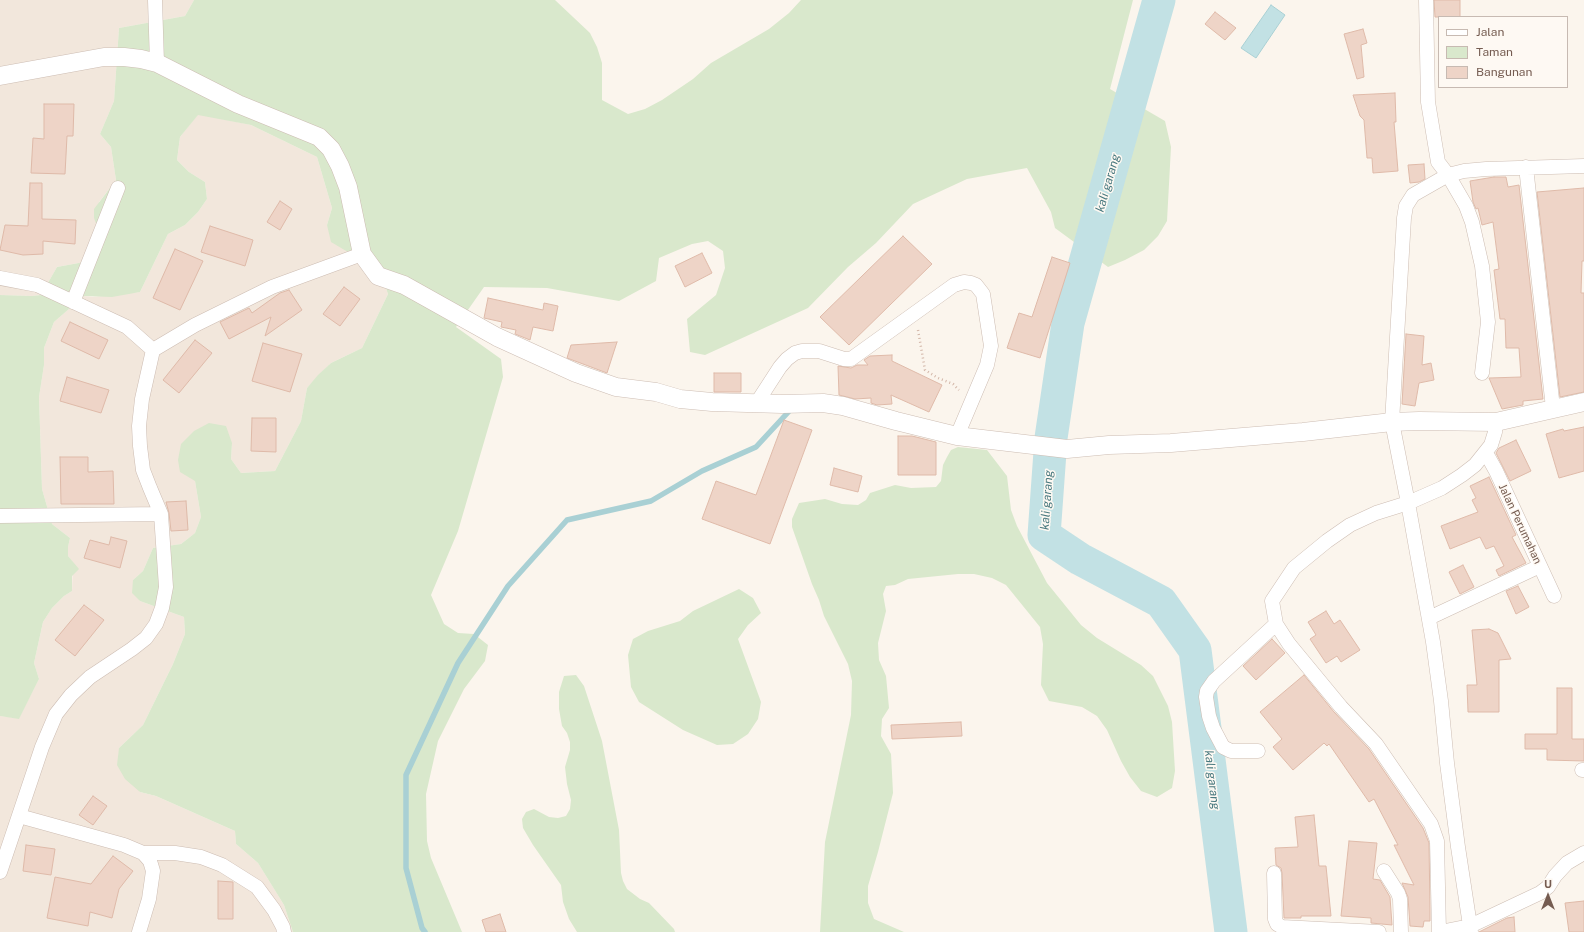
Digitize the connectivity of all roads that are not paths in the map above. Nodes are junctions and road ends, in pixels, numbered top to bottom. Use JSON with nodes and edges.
{"nodes":[{"id":1,"x":155,"y":0,"type":"edge"},
{"id":2,"x":1426,"y":0,"type":"edge"},
{"id":3,"x":156,"y":63,"type":"junction"},
{"id":4,"x":0,"y":76,"type":"edge"},
{"id":5,"x":1584,"y":166,"type":"edge"},
{"id":6,"x":1526,"y":167,"type":"junction"},
{"id":7,"x":1448,"y":175,"type":"junction"},
{"id":8,"x":118,"y":188,"type":"dead end"},
{"id":9,"x":362,"y":254,"type":"junction"},
{"id":10,"x":0,"y":278,"type":"edge"},
{"id":11,"x":73,"y":302,"type":"junction"},
{"id":12,"x":154,"y":350,"type":"junction"},
{"id":13,"x":1482,"y":373,"type":"dead end"},
{"id":14,"x":1584,"y":402,"type":"edge"},
{"id":15,"x":756,"y":404,"type":"junction"},
{"id":16,"x":1553,"y":408,"type":"junction"},
{"id":17,"x":1392,"y":422,"type":"junction"},
{"id":18,"x":1496,"y":422,"type":"junction"},
{"id":19,"x":959,"y":430,"type":"junction"},
{"id":20,"x":1486,"y":453,"type":"junction"},
{"id":21,"x":1408,"y":503,"type":"junction"},
{"id":22,"x":161,"y":514,"type":"junction"},
{"id":23,"x":0,"y":516,"type":"edge"},
{"id":24,"x":1540,"y":566,"type":"junction"},
{"id":25,"x":1554,"y":596,"type":"dead end"},
{"id":26,"x":1429,"y":618,"type":"junction"},
{"id":27,"x":1276,"y":624,"type":"junction"},
{"id":28,"x":1258,"y":751,"type":"dead end"},
{"id":29,"x":19,"y":816,"type":"junction"},
{"id":30,"x":143,"y":853,"type":"junction"},
{"id":31,"x":1584,"y":853,"type":"edge"},
{"id":32,"x":3,"y":858,"type":"edge"},
{"id":33,"x":1384,"y":871,"type":"dead end"},
{"id":34,"x":0,"y":872,"type":"edge"},
{"id":35,"x":1274,"y":873,"type":"dead end"},
{"id":36,"x":1471,"y":929,"type":"edge"},
{"id":37,"x":139,"y":932,"type":"edge"},
{"id":38,"x":284,"y":932,"type":"edge"},
{"id":39,"x":1379,"y":932,"type":"edge"},
{"id":40,"x":1401,"y":932,"type":"edge"},
{"id":41,"x":1439,"y":932,"type":"edge"}],
"edges":[{"from":1,"to":3,"type":"street"},
{"from":2,"to":7,"type":"street"},
{"from":3,"to":4,"type":"street"},
{"from":3,"to":9,"type":"street"},
{"from":5,"to":6,"type":"street"},
{"from":6,"to":7,"type":"street"},
{"from":6,"to":16,"type":"street"},
{"from":7,"to":13,"type":"street"},
{"from":7,"to":17,"type":"street"},
{"from":8,"to":11,"type":"street"},
{"from":9,"to":12,"type":"street"},
{"from":9,"to":15,"type":"street"},
{"from":10,"to":11,"type":"street"},
{"from":11,"to":12,"type":"street"},
{"from":12,"to":22,"type":"street"},
{"from":14,"to":16,"type":"street"},
{"from":15,"to":19,"type":"street"},
{"from":15,"to":19,"type":"street"},
{"from":16,"to":18,"type":"street"},
{"from":17,"to":18,"type":"street"},
{"from":17,"to":19,"type":"street"},
{"from":17,"to":21,"type":"street"},
{"from":18,"to":20,"type":"street"},
{"from":20,"to":21,"type":"street"},
{"from":20,"to":24,"type":"street","name":"Jalan Perumahan"},
{"from":21,"to":26,"type":"street"},
{"from":21,"to":27,"type":"street"},
{"from":22,"to":23,"type":"street"},
{"from":22,"to":29,"type":"street"},
{"from":24,"to":25,"type":"street","name":"Jalan Perumahan"},
{"from":24,"to":26,"type":"street"},
{"from":26,"to":36,"type":"street"},
{"from":27,"to":28,"type":"street"},
{"from":27,"to":41,"type":"street"},
{"from":29,"to":30,"type":"street"},
{"from":29,"to":32,"type":"street"},
{"from":30,"to":37,"type":"street"},
{"from":30,"to":38,"type":"street"},
{"from":31,"to":36,"type":"street"},
{"from":32,"to":34,"type":"street"},
{"from":33,"to":40,"type":"street"},
{"from":35,"to":39,"type":"street"},
{"from":36,"to":41,"type":"street"}]}
